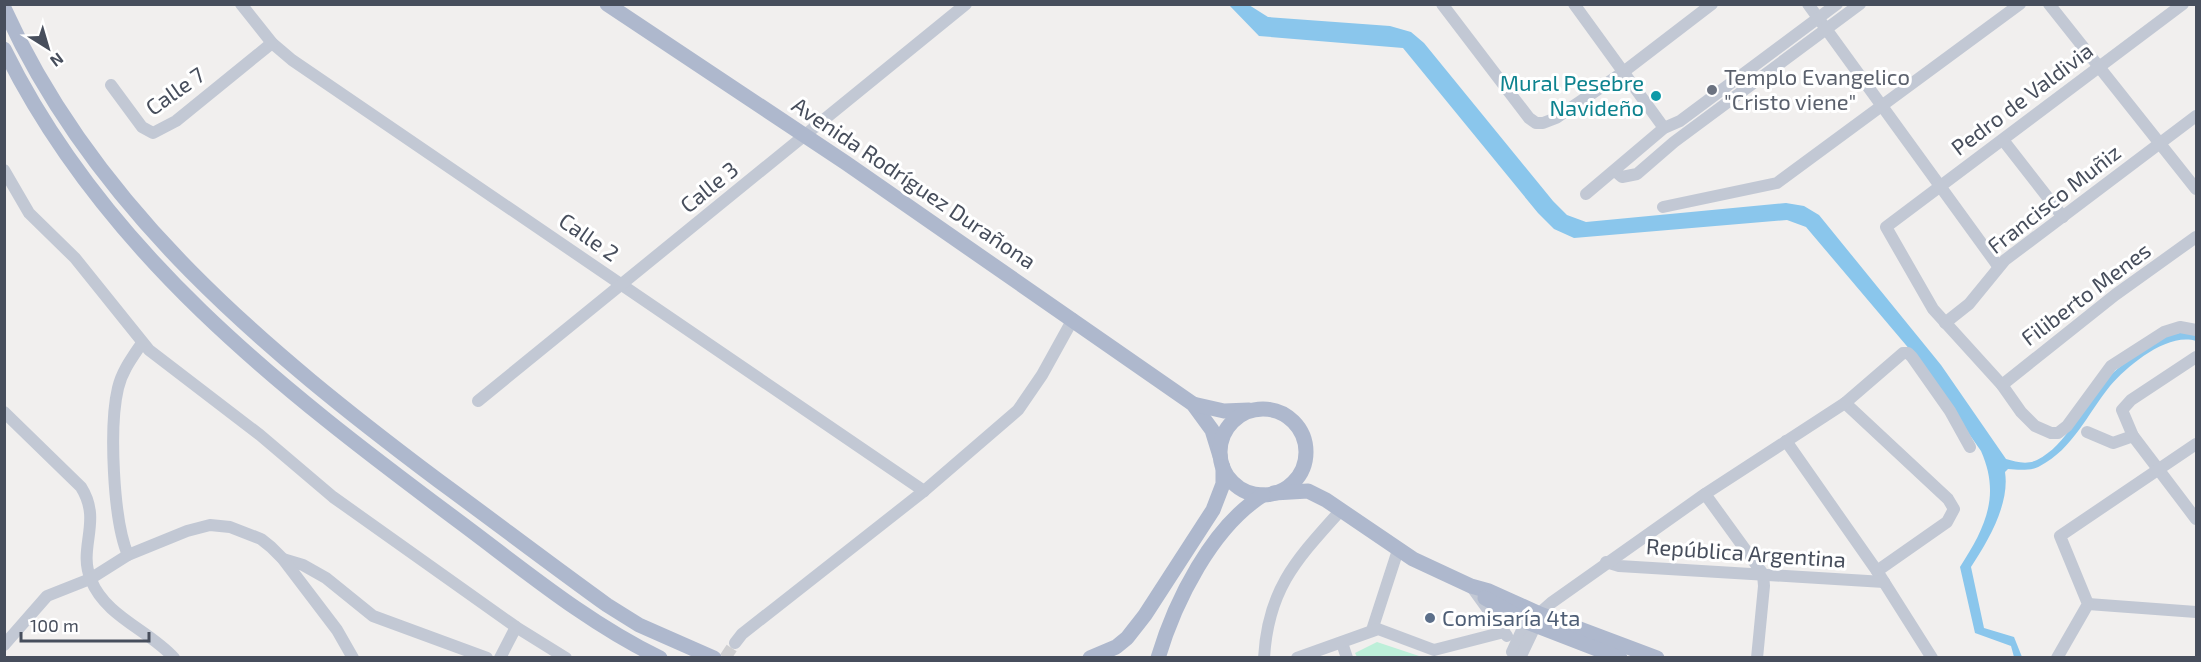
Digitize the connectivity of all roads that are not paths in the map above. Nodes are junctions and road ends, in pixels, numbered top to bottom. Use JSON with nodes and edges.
{"nodes":[{"id":1,"x":241,"y":4,"type":"edge"},
{"id":2,"x":608,"y":4,"type":"edge"},
{"id":3,"x":966,"y":4,"type":"edge"},
{"id":4,"x":1442,"y":4,"type":"edge"},
{"id":5,"x":1574,"y":4,"type":"edge"},
{"id":6,"x":1712,"y":4,"type":"edge"},
{"id":7,"x":1808,"y":4,"type":"edge"},
{"id":8,"x":1837,"y":4,"type":"edge"},
{"id":9,"x":1860,"y":4,"type":"edge"},
{"id":10,"x":2020,"y":4,"type":"edge"},
{"id":11,"x":2049,"y":4,"type":"edge"},
{"id":12,"x":2183,"y":4,"type":"edge"},
{"id":13,"x":4,"y":8,"type":"edge"},
{"id":14,"x":1818,"y":18,"type":"junction"},
{"id":15,"x":1826,"y":29,"type":"junction"},
{"id":16,"x":272,"y":43,"type":"junction"},
{"id":17,"x":4,"y":49,"type":"edge"},
{"id":18,"x":2099,"y":68,"type":"junction"},
{"id":19,"x":1622,"y":73,"type":"junction"},
{"id":20,"x":111,"y":85,"type":"dead end"},
{"id":21,"x":1882,"y":105,"type":"junction"},
{"id":22,"x":2196,"y":116,"type":"edge"},
{"id":23,"x":1664,"y":128,"type":"junction"},
{"id":24,"x":805,"y":136,"type":"junction"},
{"id":25,"x":2004,"y":140,"type":"junction"},
{"id":26,"x":2159,"y":144,"type":"junction"},
{"id":27,"x":4,"y":170,"type":"edge"},
{"id":28,"x":1615,"y":171,"type":"junction"},
{"id":29,"x":1940,"y":186,"type":"junction"},
{"id":30,"x":2196,"y":189,"type":"edge"},
{"id":31,"x":1586,"y":194,"type":"dead end"},
{"id":32,"x":1663,"y":207,"type":"dead end"},
{"id":33,"x":2063,"y":217,"type":"junction"},
{"id":34,"x":2196,"y":237,"type":"edge"},
{"id":35,"x":1998,"y":266,"type":"junction"},
{"id":36,"x":622,"y":285,"type":"junction"},
{"id":37,"x":1073,"y":319,"type":"junction"},
{"id":38,"x":1945,"y":323,"type":"junction"},
{"id":39,"x":2196,"y":330,"type":"edge"},
{"id":40,"x":142,"y":343,"type":"junction"},
{"id":41,"x":2196,"y":357,"type":"edge"},
{"id":42,"x":2002,"y":385,"type":"junction"},
{"id":43,"x":478,"y":401,"type":"dead end"},
{"id":44,"x":1845,"y":403,"type":"junction"},
{"id":45,"x":1193,"y":404,"type":"junction"},
{"id":46,"x":1255,"y":409,"type":"junction"},
{"id":47,"x":4,"y":412,"type":"edge"},
{"id":48,"x":2087,"y":432,"type":"dead end"},
{"id":49,"x":2133,"y":436,"type":"junction"},
{"id":50,"x":1786,"y":441,"type":"junction"},
{"id":51,"x":2196,"y":444,"type":"edge"},
{"id":52,"x":1970,"y":447,"type":"dead end"},
{"id":53,"x":1306,"y":457,"type":"junction"},
{"id":54,"x":1221,"y":462,"type":"junction"},
{"id":55,"x":2158,"y":469,"type":"junction"},
{"id":56,"x":924,"y":491,"type":"junction"},
{"id":57,"x":1268,"y":494,"type":"junction"},
{"id":58,"x":1706,"y":494,"type":"junction"},
{"id":59,"x":1326,"y":500,"type":"junction"},
{"id":60,"x":1340,"y":511,"type":"junction"},
{"id":61,"x":2196,"y":519,"type":"edge"},
{"id":62,"x":1398,"y":550,"type":"junction"},
{"id":63,"x":128,"y":555,"type":"junction"},
{"id":64,"x":283,"y":559,"type":"junction"},
{"id":65,"x":1606,"y":562,"type":"junction"},
{"id":66,"x":1878,"y":571,"type":"junction"},
{"id":67,"x":1763,"y":574,"type":"junction"},
{"id":68,"x":90,"y":579,"type":"junction"},
{"id":69,"x":1884,"y":582,"type":"junction"},
{"id":70,"x":1471,"y":586,"type":"junction"},
{"id":71,"x":2088,"y":604,"type":"junction"},
{"id":72,"x":2196,"y":612,"type":"edge"},
{"id":73,"x":1535,"y":620,"type":"junction"},
{"id":74,"x":516,"y":627,"type":"junction"},
{"id":75,"x":1372,"y":630,"type":"junction"},
{"id":76,"x":1504,"y":632,"type":"junction"},
{"id":77,"x":1342,"y":643,"type":"junction"},
{"id":78,"x":735,"y":644,"type":"tunnel mouth"},
{"id":79,"x":4,"y":645,"type":"edge"},
{"id":80,"x":1515,"y":656,"type":"edge"},
{"id":81,"x":174,"y":657,"type":"edge"},
{"id":82,"x":353,"y":657,"type":"edge"},
{"id":83,"x":487,"y":657,"type":"edge"},
{"id":84,"x":500,"y":657,"type":"edge"},
{"id":85,"x":566,"y":657,"type":"edge"},
{"id":86,"x":660,"y":657,"type":"edge"},
{"id":87,"x":714,"y":657,"type":"edge"},
{"id":88,"x":1090,"y":657,"type":"edge"},
{"id":89,"x":1158,"y":657,"type":"edge"},
{"id":90,"x":1264,"y":657,"type":"edge"},
{"id":91,"x":1297,"y":657,"type":"edge"},
{"id":92,"x":1347,"y":657,"type":"edge"},
{"id":93,"x":1620,"y":657,"type":"edge"},
{"id":94,"x":1657,"y":657,"type":"edge"},
{"id":95,"x":1756,"y":657,"type":"edge"},
{"id":96,"x":1932,"y":657,"type":"edge"},
{"id":97,"x":2058,"y":657,"type":"edge"}],
"edges":[{"from":1,"to":16,"type":"street","name":"Calle 2"},
{"from":2,"to":24,"type":"main road","name":"Avenida Rodríguez Durañona"},
{"from":3,"to":24,"type":"street","name":"Calle 3"},
{"from":4,"to":19,"type":"street"},
{"from":5,"to":19,"type":"street"},
{"from":6,"to":19,"type":"street"},
{"from":7,"to":14,"type":"street"},
{"from":8,"to":14,"type":"street"},
{"from":9,"to":15,"type":"street"},
{"from":10,"to":21,"type":"street"},
{"from":11,"to":18,"type":"street"},
{"from":12,"to":18,"type":"street","name":"Pedro de Valdivia"},
{"from":13,"to":87,"type":"main road"},
{"from":14,"to":15,"type":"street"},
{"from":14,"to":23,"type":"street"},
{"from":15,"to":21,"type":"street"},
{"from":15,"to":28,"type":"street"},
{"from":16,"to":20,"type":"street","name":"Calle 7"},
{"from":16,"to":36,"type":"street","name":"Calle 2"},
{"from":17,"to":86,"type":"main road"},
{"from":18,"to":25,"type":"street","name":"Pedro de Valdivia"},
{"from":18,"to":26,"type":"street"},
{"from":19,"to":23,"type":"street"},
{"from":21,"to":29,"type":"street"},
{"from":21,"to":32,"type":"street"},
{"from":22,"to":26,"type":"street","name":"Francisco Muñiz"},
{"from":23,"to":28,"type":"street"},
{"from":24,"to":36,"type":"street","name":"Calle 3"},
{"from":24,"to":37,"type":"main road","name":"Avenida Rodríguez Durañona"},
{"from":25,"to":29,"type":"street","name":"Pedro de Valdivia"},
{"from":25,"to":33,"type":"street"},
{"from":26,"to":30,"type":"street"},
{"from":26,"to":33,"type":"street","name":"Francisco Muñiz"},
{"from":27,"to":40,"type":"street"},
{"from":28,"to":31,"type":"street"},
{"from":29,"to":35,"type":"street"},
{"from":29,"to":38,"type":"street","name":"Pedro de Valdivia"},
{"from":33,"to":35,"type":"street","name":"Francisco Muñiz"},
{"from":34,"to":42,"type":"street","name":"Filiberto Menes"},
{"from":35,"to":38,"type":"street","name":"Francisco Muñiz"},
{"from":36,"to":43,"type":"street","name":"Calle 3"},
{"from":36,"to":56,"type":"street","name":"Calle 2"},
{"from":37,"to":45,"type":"main road","name":"Avenida Rodríguez Durañona"},
{"from":37,"to":56,"type":"street"},
{"from":38,"to":42,"type":"street"},
{"from":39,"to":42,"type":"street"},
{"from":40,"to":63,"type":"street"},
{"from":40,"to":74,"type":"street"},
{"from":41,"to":49,"type":"street"},
{"from":44,"to":50,"type":"street"},
{"from":44,"to":52,"type":"street"},
{"from":44,"to":66,"type":"street"},
{"from":45,"to":46,"type":"main road"},
{"from":45,"to":54,"type":"main road"},
{"from":46,"to":53,"type":"main road"},
{"from":46,"to":54,"type":"main road"},
{"from":47,"to":68,"type":"street"},
{"from":48,"to":49,"type":"street"},
{"from":49,"to":55,"type":"street"},
{"from":50,"to":58,"type":"street"},
{"from":50,"to":66,"type":"street"},
{"from":51,"to":55,"type":"street"},
{"from":53,"to":57,"type":"main road"},
{"from":53,"to":59,"type":"main road"},
{"from":54,"to":57,"type":"main road"},
{"from":54,"to":88,"type":"main road"},
{"from":55,"to":61,"type":"street"},
{"from":55,"to":71,"type":"street"},
{"from":56,"to":78,"type":"street"},
{"from":57,"to":59,"type":"main road"},
{"from":57,"to":89,"type":"main road"},
{"from":58,"to":65,"type":"street"},
{"from":58,"to":67,"type":"street"},
{"from":59,"to":60,"type":"main road"},
{"from":60,"to":62,"type":"main road"},
{"from":60,"to":90,"type":"street"},
{"from":62,"to":70,"type":"main road"},
{"from":62,"to":75,"type":"street"},
{"from":63,"to":64,"type":"street"},
{"from":63,"to":68,"type":"street"},
{"from":64,"to":82,"type":"street"},
{"from":64,"to":83,"type":"street"},
{"from":65,"to":67,"type":"street","name":"República Argentina"},
{"from":65,"to":73,"type":"street"},
{"from":66,"to":69,"type":"street"},
{"from":67,"to":69,"type":"street","name":"República Argentina"},
{"from":67,"to":95,"type":"street"},
{"from":68,"to":79,"type":"street"},
{"from":68,"to":81,"type":"street"},
{"from":69,"to":96,"type":"street"},
{"from":70,"to":73,"type":"main road"},
{"from":70,"to":76,"type":"street"},
{"from":71,"to":72,"type":"street"},
{"from":71,"to":97,"type":"street"},
{"from":73,"to":80,"type":"street"},
{"from":73,"to":93,"type":"main road"},
{"from":73,"to":94,"type":"main road"},
{"from":74,"to":84,"type":"street"},
{"from":74,"to":85,"type":"street"},
{"from":75,"to":76,"type":"street"},
{"from":75,"to":77,"type":"street"},
{"from":76,"to":80,"type":"street"},
{"from":77,"to":91,"type":"street"},
{"from":77,"to":92,"type":"street"}]}
